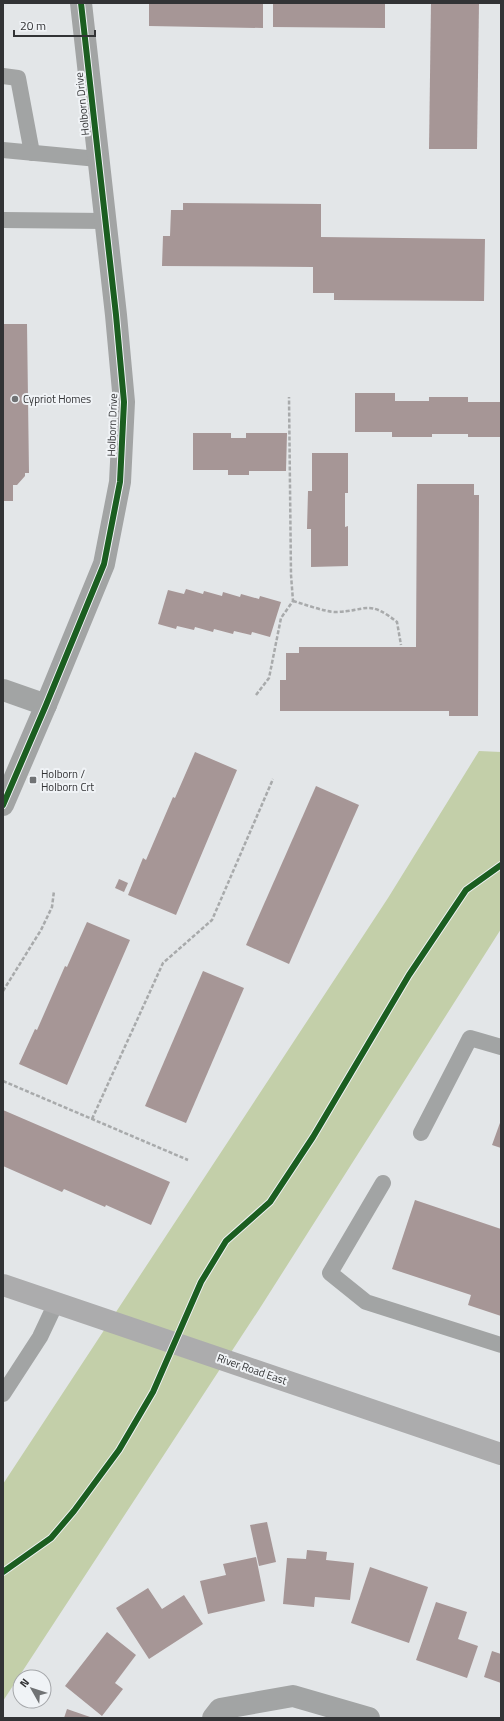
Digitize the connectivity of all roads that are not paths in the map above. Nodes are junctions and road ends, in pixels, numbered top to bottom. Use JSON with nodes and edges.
{"nodes":[{"id":1,"x":81,"y":3,"type":"edge"},
{"id":2,"x":3,"y":76,"type":"edge"},
{"id":3,"x":3,"y":150,"type":"edge"},
{"id":4,"x":32,"y":153,"type":"junction"},
{"id":5,"x":98,"y":159,"type":"junction"},
{"id":6,"x":3,"y":220,"type":"edge"},
{"id":7,"x":105,"y":221,"type":"junction"},
{"id":8,"x":3,"y":690,"type":"edge"},
{"id":9,"x":46,"y":705,"type":"junction"},
{"id":10,"x":3,"y":805,"type":"edge"},
{"id":11,"x":501,"y":1046,"type":"edge"},
{"id":12,"x":421,"y":1133,"type":"dead end"},
{"id":13,"x":383,"y":1183,"type":"dead end"},
{"id":14,"x":3,"y":1285,"type":"edge"},
{"id":15,"x":56,"y":1303,"type":"junction"},
{"id":16,"x":501,"y":1345,"type":"edge"},
{"id":17,"x":3,"y":1394,"type":"edge"},
{"id":18,"x":501,"y":1454,"type":"edge"},
{"id":19,"x":212,"y":1718,"type":"edge"},
{"id":20,"x":369,"y":1718,"type":"edge"}],
"edges":[{"from":1,"to":5,"type":"street","name":"Holborn Drive"},
{"from":2,"to":4,"type":"lane"},
{"from":3,"to":4,"type":"lane"},
{"from":4,"to":5,"type":"lane"},
{"from":5,"to":7,"type":"street","name":"Holborn Drive"},
{"from":6,"to":7,"type":"lane"},
{"from":7,"to":9,"type":"street","name":"Holborn Drive"},
{"from":8,"to":9,"type":"street"},
{"from":9,"to":10,"type":"street","name":"Holborn Drive"},
{"from":11,"to":12,"type":"lane"},
{"from":13,"to":16,"type":"lane"},
{"from":14,"to":15,"type":"street","name":"River Road East"},
{"from":15,"to":17,"type":"lane"},
{"from":15,"to":18,"type":"street","name":"River Road East"},
{"from":19,"to":20,"type":"street"}]}
